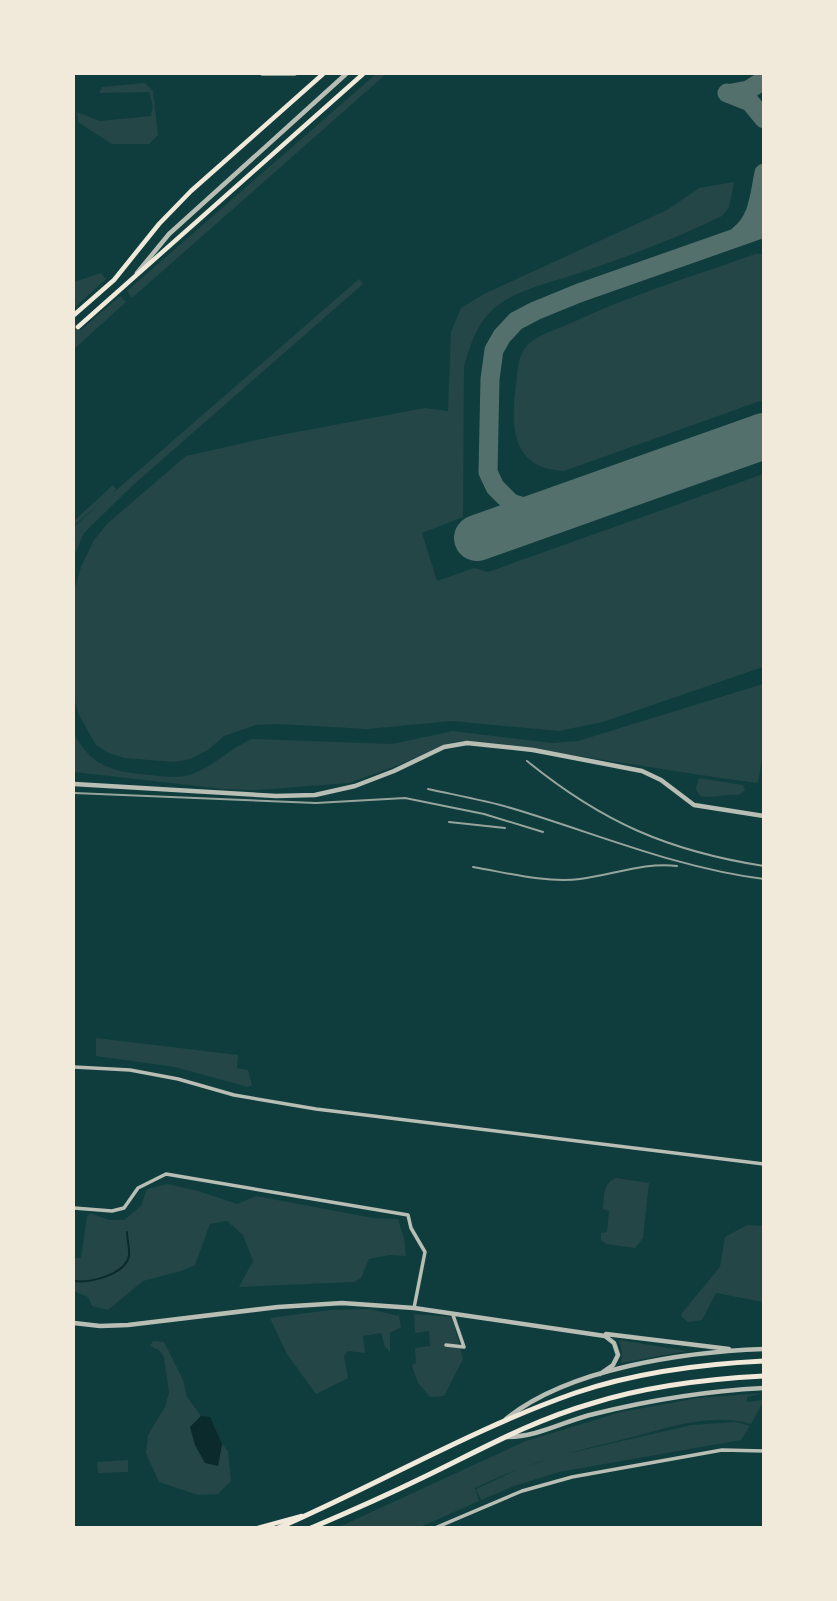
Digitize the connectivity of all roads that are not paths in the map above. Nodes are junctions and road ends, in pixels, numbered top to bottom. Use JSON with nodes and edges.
{"nodes":[{"id":1,"x":262,"y":74,"type":"edge"},
{"id":2,"x":295,"y":74,"type":"edge"},
{"id":3,"x":323,"y":74,"type":"edge"},
{"id":4,"x":346,"y":74,"type":"edge"},
{"id":5,"x":363,"y":74,"type":"edge"},
{"id":6,"x":130,"y":281,"type":"junction"},
{"id":7,"x":74,"y":315,"type":"edge"},
{"id":8,"x":78,"y":327,"type":"dead end"},
{"id":9,"x":74,"y":784,"type":"edge"},
{"id":10,"x":764,"y":816,"type":"edge"},
{"id":11,"x":74,"y":1067,"type":"edge"},
{"id":12,"x":764,"y":1164,"type":"edge"},
{"id":13,"x":74,"y":1208,"type":"edge"},
{"id":14,"x":414,"y":1308,"type":"junction"},
{"id":15,"x":452,"y":1313,"type":"junction"},
{"id":16,"x":74,"y":1323,"type":"edge"},
{"id":17,"x":593,"y":1333,"type":"junction"},
{"id":18,"x":446,"y":1345,"type":"dead end"},
{"id":19,"x":764,"y":1349,"type":"edge"},
{"id":20,"x":737,"y":1350,"type":"junction"},
{"id":21,"x":764,"y":1361,"type":"edge"},
{"id":22,"x":600,"y":1374,"type":"junction"},
{"id":23,"x":764,"y":1376,"type":"edge"},
{"id":24,"x":764,"y":1388,"type":"edge"},
{"id":25,"x":499,"y":1424,"type":"junction"},
{"id":26,"x":506,"y":1437,"type":"junction"},
{"id":27,"x":764,"y":1451,"type":"edge"},
{"id":28,"x":306,"y":1516,"type":"junction"},
{"id":29,"x":334,"y":1518,"type":"junction"},
{"id":30,"x":258,"y":1528,"type":"edge"},
{"id":31,"x":278,"y":1528,"type":"edge"},
{"id":32,"x":311,"y":1528,"type":"edge"},
{"id":33,"x":323,"y":1528,"type":"edge"},
{"id":34,"x":435,"y":1528,"type":"edge"}],
"edges":[{"from":1,"to":2,"type":"street"},
{"from":3,"to":7,"type":"main road"},
{"from":4,"to":6,"type":"street"},
{"from":5,"to":6,"type":"main road"},
{"from":6,"to":8,"type":"main road"},
{"from":9,"to":10,"type":"street"},
{"from":11,"to":12,"type":"street"},
{"from":13,"to":14,"type":"street"},
{"from":14,"to":15,"type":"street"},
{"from":14,"to":16,"type":"street"},
{"from":15,"to":17,"type":"street"},
{"from":15,"to":18,"type":"street"},
{"from":17,"to":20,"type":"street"},
{"from":17,"to":22,"type":"street"},
{"from":19,"to":20,"type":"street"},
{"from":20,"to":22,"type":"street"},
{"from":21,"to":25,"type":"main road"},
{"from":22,"to":25,"type":"street"},
{"from":23,"to":26,"type":"main road"},
{"from":24,"to":26,"type":"street"},
{"from":25,"to":28,"type":"main road"},
{"from":26,"to":29,"type":"main road"},
{"from":27,"to":34,"type":"street"},
{"from":28,"to":30,"type":"main road"},
{"from":28,"to":31,"type":"main road"},
{"from":29,"to":32,"type":"main road"},
{"from":29,"to":33,"type":"main road"}]}
